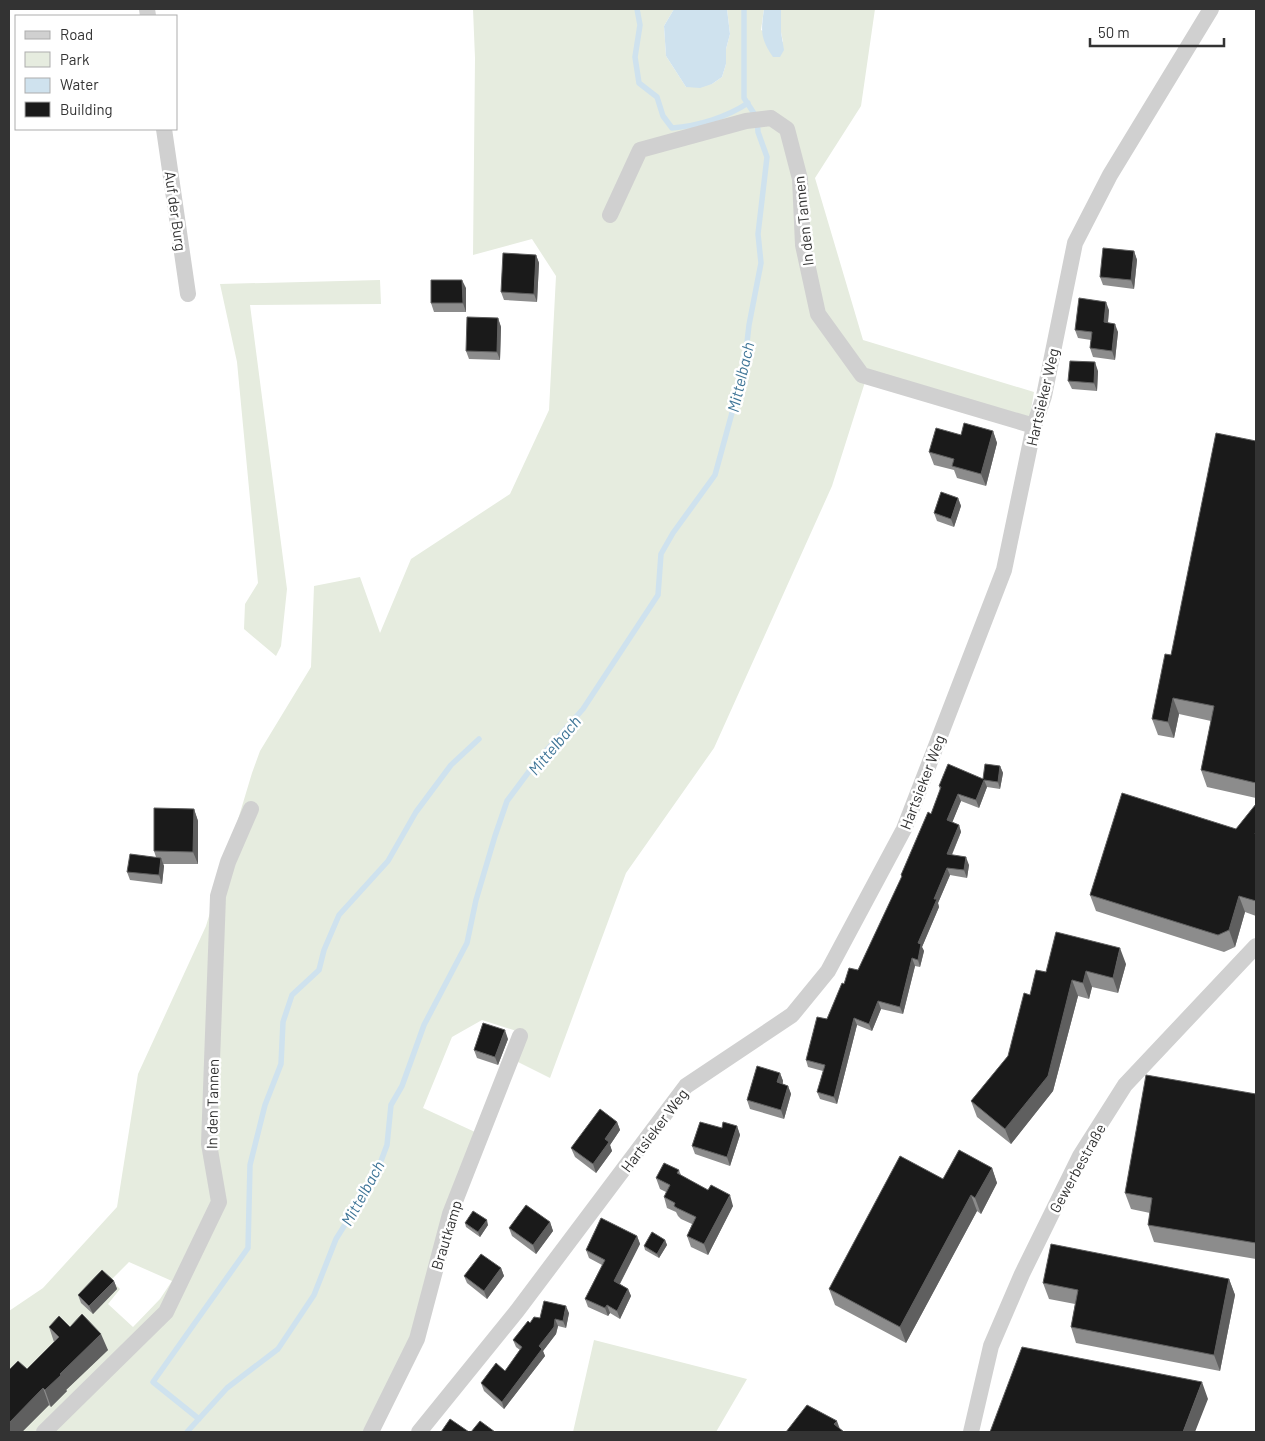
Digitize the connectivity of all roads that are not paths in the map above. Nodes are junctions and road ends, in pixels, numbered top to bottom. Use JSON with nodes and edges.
{"nodes":[{"id":1,"x":1211,"y":9,"type":"edge"},
{"id":2,"x":164,"y":130,"type":"edge"},
{"id":3,"x":610,"y":215,"type":"dead end"},
{"id":4,"x":188,"y":294,"type":"dead end"},
{"id":5,"x":1034,"y":426,"type":"junction"},
{"id":6,"x":251,"y":809,"type":"dead end"},
{"id":7,"x":1256,"y":946,"type":"edge"},
{"id":8,"x":520,"y":1036,"type":"dead end"},
{"id":9,"x":44,"y":1432,"type":"edge"},
{"id":10,"x":370,"y":1432,"type":"edge"},
{"id":11,"x":419,"y":1432,"type":"edge"},
{"id":12,"x":971,"y":1432,"type":"edge"}],
"edges":[{"from":1,"to":5,"type":"street","name":"Hartsieker Weg"},
{"from":2,"to":4,"type":"street","name":"Auf der Burg"},
{"from":3,"to":5,"type":"street","name":"In den Tannen"},
{"from":5,"to":11,"type":"street","name":"Hartsieker Weg"},
{"from":6,"to":9,"type":"street","name":"In den Tannen"},
{"from":7,"to":12,"type":"street","name":"Gewerbestraße"},
{"from":8,"to":10,"type":"street","name":"Brautkamp"}]}
